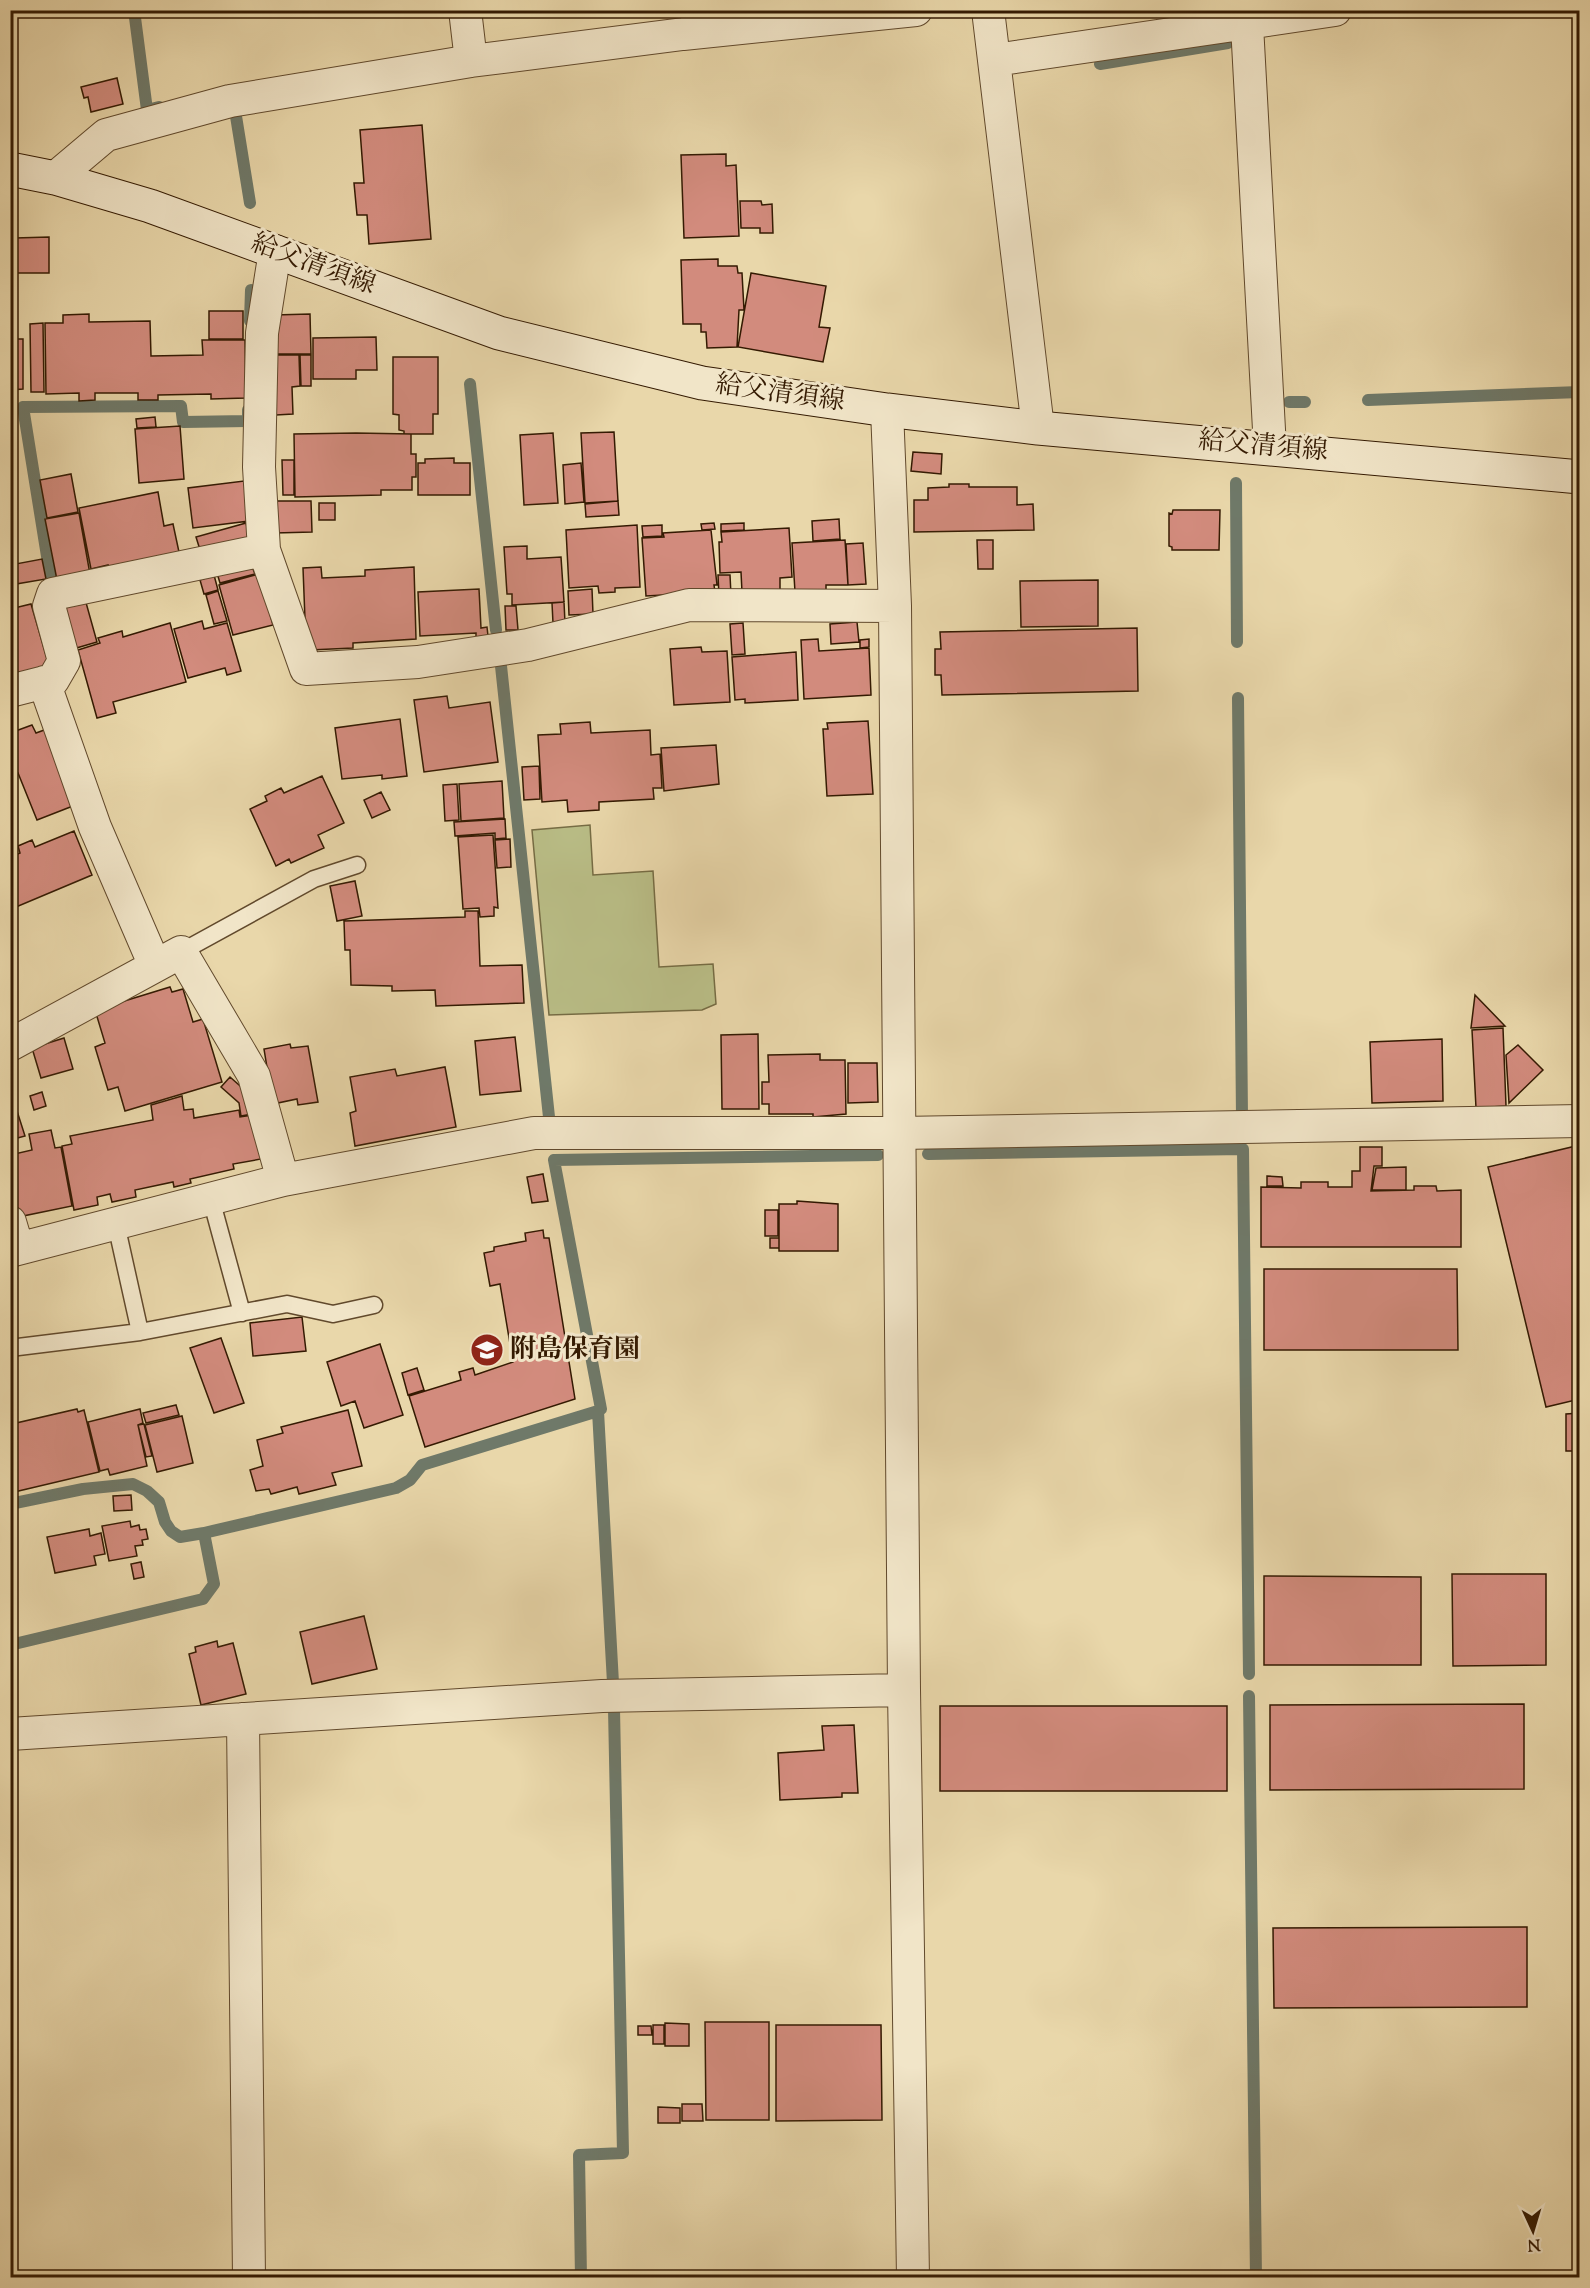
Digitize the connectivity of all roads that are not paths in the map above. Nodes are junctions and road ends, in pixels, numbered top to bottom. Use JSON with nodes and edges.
{"nodes":[{"id":1,"x":465,"y":10,"type":"edge"},
{"id":2,"x":916,"y":10,"type":"edge"},
{"id":3,"x":988,"y":10,"type":"edge"},
{"id":4,"x":1335,"y":10,"type":"edge"},
{"id":5,"x":1247,"y":25,"type":"junction"},
{"id":6,"x":995,"y":60,"type":"junction"},
{"id":7,"x":471,"y":61,"type":"junction"},
{"id":8,"x":10,"y":170,"type":"edge"},
{"id":9,"x":55,"y":178,"type":"junction"},
{"id":10,"x":275,"y":251,"type":"junction"},
{"id":11,"x":887,"y":410,"type":"junction"},
{"id":12,"x":1038,"y":428,"type":"junction"},
{"id":13,"x":1270,"y":448,"type":"junction"},
{"id":14,"x":1580,"y":477,"type":"edge"},
{"id":15,"x":264,"y":550,"type":"junction"},
{"id":16,"x":895,"y":606,"type":"junction"},
{"id":17,"x":44,"y":682,"type":"junction"},
{"id":18,"x":10,"y":691,"type":"edge"},
{"id":19,"x":357,"y":864,"type":"dead end"},
{"id":20,"x":168,"y":959,"type":"junction"},
{"id":21,"x":10,"y":1045,"type":"edge"},
{"id":22,"x":1580,"y":1121,"type":"edge"},
{"id":23,"x":900,"y":1133,"type":"junction"},
{"id":24,"x":284,"y":1180,"type":"junction"},
{"id":25,"x":211,"y":1199,"type":"junction"},
{"id":26,"x":116,"y":1224,"type":"junction"},
{"id":27,"x":13,"y":1241,"type":"edge"},
{"id":28,"x":374,"y":1305,"type":"dead end"},
{"id":29,"x":242,"y":1313,"type":"junction"},
{"id":30,"x":140,"y":1332,"type":"junction"},
{"id":31,"x":10,"y":1348,"type":"edge"},
{"id":32,"x":904,"y":1690,"type":"junction"},
{"id":33,"x":243,"y":1719,"type":"junction"},
{"id":34,"x":10,"y":1734,"type":"edge"},
{"id":35,"x":249,"y":2277,"type":"edge"},
{"id":36,"x":913,"y":2277,"type":"edge"}],
"edges":[{"from":1,"to":7,"type":"street"},
{"from":2,"to":7,"type":"street"},
{"from":3,"to":6,"type":"street"},
{"from":4,"to":5,"type":"street"},
{"from":5,"to":6,"type":"street"},
{"from":5,"to":13,"type":"street"},
{"from":6,"to":12,"type":"street"},
{"from":7,"to":9,"type":"street"},
{"from":8,"to":9,"type":"main road","name":"給父清須線"},
{"from":9,"to":10,"type":"main road","name":"給父清須線"},
{"from":10,"to":11,"type":"main road","name":"給父清須線"},
{"from":10,"to":15,"type":"street"},
{"from":11,"to":12,"type":"main road","name":"給父清須線"},
{"from":11,"to":16,"type":"street"},
{"from":12,"to":13,"type":"main road","name":"給父清須線"},
{"from":13,"to":14,"type":"main road","name":"給父清須線"},
{"from":15,"to":16,"type":"street"},
{"from":15,"to":17,"type":"street"},
{"from":16,"to":23,"type":"street"},
{"from":17,"to":18,"type":"street"},
{"from":17,"to":20,"type":"street"},
{"from":19,"to":20,"type":"lane"},
{"from":20,"to":21,"type":"street"},
{"from":20,"to":24,"type":"street"},
{"from":22,"to":23,"type":"street"},
{"from":23,"to":24,"type":"street"},
{"from":23,"to":32,"type":"street"},
{"from":24,"to":25,"type":"street"},
{"from":25,"to":26,"type":"street"},
{"from":25,"to":29,"type":"lane"},
{"from":26,"to":27,"type":"street"},
{"from":26,"to":30,"type":"lane"},
{"from":28,"to":29,"type":"lane"},
{"from":29,"to":30,"type":"lane"},
{"from":30,"to":31,"type":"lane"},
{"from":32,"to":33,"type":"street"},
{"from":32,"to":36,"type":"street"},
{"from":33,"to":34,"type":"street"},
{"from":33,"to":35,"type":"street"}]}
